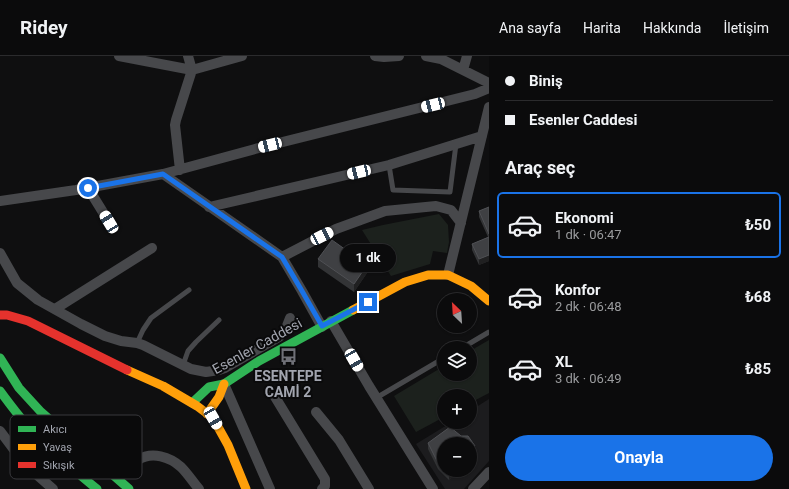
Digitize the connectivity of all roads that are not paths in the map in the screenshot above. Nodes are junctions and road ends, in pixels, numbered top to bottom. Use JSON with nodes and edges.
{"nodes":[{"id":1,"x":119,"y":56,"type":"edge"},
{"id":2,"x":188,"y":56,"type":"edge"},
{"id":3,"x":242,"y":56,"type":"edge"},
{"id":4,"x":375,"y":56,"type":"edge"},
{"id":5,"x":399,"y":56,"type":"edge"},
{"id":6,"x":426,"y":56,"type":"edge"},
{"id":7,"x":467,"y":56,"type":"edge"},
{"id":8,"x":192,"y":70,"type":"junction"},
{"id":9,"x":463,"y":70,"type":"junction"},
{"id":10,"x":489,"y":83,"type":"edge"},
{"id":11,"x":489,"y":88,"type":"edge"},
{"id":12,"x":489,"y":107,"type":"edge"},
{"id":13,"x":482,"y":136,"type":"junction"},
{"id":14,"x":456,"y":144,"type":"junction"},
{"id":15,"x":389,"y":165,"type":"junction"},
{"id":16,"x":180,"y":170,"type":"junction"},
{"id":17,"x":163,"y":174,"type":"junction"},
{"id":18,"x":88,"y":188,"type":"junction"},
{"id":19,"x":0,"y":201,"type":"edge"},
{"id":20,"x":209,"y":206,"type":"junction"},
{"id":21,"x":109,"y":222,"type":"dead end"},
{"id":22,"x":461,"y":223,"type":"junction"},
{"id":23,"x":152,"y":248,"type":"dead end"},
{"id":24,"x":0,"y":253,"type":"edge"},
{"id":25,"x":282,"y":257,"type":"junction"},
{"id":26,"x":448,"y":274,"type":"junction"},
{"id":27,"x":190,"y":290,"type":"dead end"},
{"id":28,"x":489,"y":301,"type":"edge"},
{"id":29,"x":55,"y":309,"type":"junction"},
{"id":30,"x":0,"y":315,"type":"edge"},
{"id":31,"x":290,"y":318,"type":"dead end"},
{"id":32,"x":218,"y":320,"type":"dead end"},
{"id":33,"x":331,"y":322,"type":"junction"},
{"id":34,"x":322,"y":326,"type":"junction"},
{"id":35,"x":489,"y":332,"type":"edge"},
{"id":36,"x":474,"y":341,"type":"edge"},
{"id":37,"x":137,"y":343,"type":"junction"},
{"id":38,"x":0,"y":358,"type":"edge"},
{"id":39,"x":437,"y":362,"type":"edge"},
{"id":40,"x":183,"y":365,"type":"junction"},
{"id":41,"x":224,"y":384,"type":"junction"},
{"id":42,"x":0,"y":391,"type":"edge"},
{"id":43,"x":272,"y":392,"type":"dead end"},
{"id":44,"x":376,"y":398,"type":"junction"},
{"id":45,"x":192,"y":403,"type":"junction"},
{"id":46,"x":316,"y":412,"type":"dead end"},
{"id":47,"x":207,"y":414,"type":"junction"},
{"id":48,"x":18,"y":415,"type":"edge"},
{"id":49,"x":44,"y":415,"type":"edge"},
{"id":50,"x":0,"y":431,"type":"edge"},
{"id":51,"x":10,"y":444,"type":"edge"},
{"id":52,"x":142,"y":458,"type":"edge"},
{"id":53,"x":489,"y":472,"type":"edge"},
{"id":54,"x":42,"y":479,"type":"edge"},
{"id":55,"x":85,"y":479,"type":"edge"},
{"id":56,"x":118,"y":479,"type":"edge"},
{"id":57,"x":53,"y":489,"type":"edge"},
{"id":58,"x":97,"y":489,"type":"edge"},
{"id":59,"x":129,"y":489,"type":"edge"},
{"id":60,"x":199,"y":489,"type":"edge"},
{"id":61,"x":246,"y":489,"type":"edge"},
{"id":62,"x":270,"y":489,"type":"edge"},
{"id":63,"x":322,"y":489,"type":"edge"},
{"id":64,"x":369,"y":489,"type":"edge"},
{"id":65,"x":433,"y":489,"type":"edge"},
{"id":66,"x":473,"y":489,"type":"edge"}],
"edges":[{"from":1,"to":8,"type":"street"},
{"from":2,"to":8,"type":"street"},
{"from":3,"to":8,"type":"street"},
{"from":4,"to":5,"type":"street"},
{"from":6,"to":9,"type":"street"},
{"from":7,"to":9,"type":"street"},
{"from":8,"to":16,"type":"street"},
{"from":9,"to":10,"type":"street"},
{"from":11,"to":16,"type":"street"},
{"from":12,"to":13,"type":"street"},
{"from":13,"to":14,"type":"street"},
{"from":13,"to":22,"type":"street"},
{"from":14,"to":15,"type":"street"},
{"from":14,"to":15,"type":"lane"},
{"from":15,"to":20,"type":"street"},
{"from":16,"to":17,"type":"street"},
{"from":17,"to":18,"type":"street"},
{"from":17,"to":20,"type":"street"},
{"from":18,"to":19,"type":"street"},
{"from":18,"to":21,"type":"street"},
{"from":20,"to":25,"type":"street"},
{"from":22,"to":25,"type":"street"},
{"from":22,"to":26,"type":"street"},
{"from":23,"to":29,"type":"street"},
{"from":24,"to":29,"type":"street"},
{"from":25,"to":34,"type":"street"},
{"from":26,"to":28,"type":"main road"},
{"from":26,"to":33,"type":"main road","name":"Esenler Caddesi"},
{"from":27,"to":37,"type":"lane"},
{"from":29,"to":37,"type":"street"},
{"from":30,"to":45,"type":"main road"},
{"from":31,"to":40,"type":"street"},
{"from":32,"to":40,"type":"lane"},
{"from":33,"to":34,"type":"main road","name":"Esenler Caddesi"},
{"from":33,"to":44,"type":"street"},
{"from":34,"to":41,"type":"main road","name":"Esenler Caddesi"},
{"from":35,"to":36,"type":"lane"},
{"from":37,"to":40,"type":"street"},
{"from":38,"to":49,"type":"main road"},
{"from":39,"to":44,"type":"lane"},
{"from":41,"to":45,"type":"main road","name":"Esenler Caddesi"},
{"from":41,"to":47,"type":"main road"},
{"from":41,"to":62,"type":"street"},
{"from":42,"to":48,"type":"main road"},
{"from":43,"to":63,"type":"street"},
{"from":44,"to":65,"type":"street"},
{"from":45,"to":47,"type":"main road"},
{"from":46,"to":64,"type":"street"},
{"from":47,"to":61,"type":"main road"},
{"from":50,"to":51,"type":"street"},
{"from":52,"to":60,"type":"street"},
{"from":53,"to":66,"type":"street"},
{"from":54,"to":57,"type":"street"},
{"from":55,"to":58,"type":"main road"},
{"from":56,"to":59,"type":"main road"}]}
